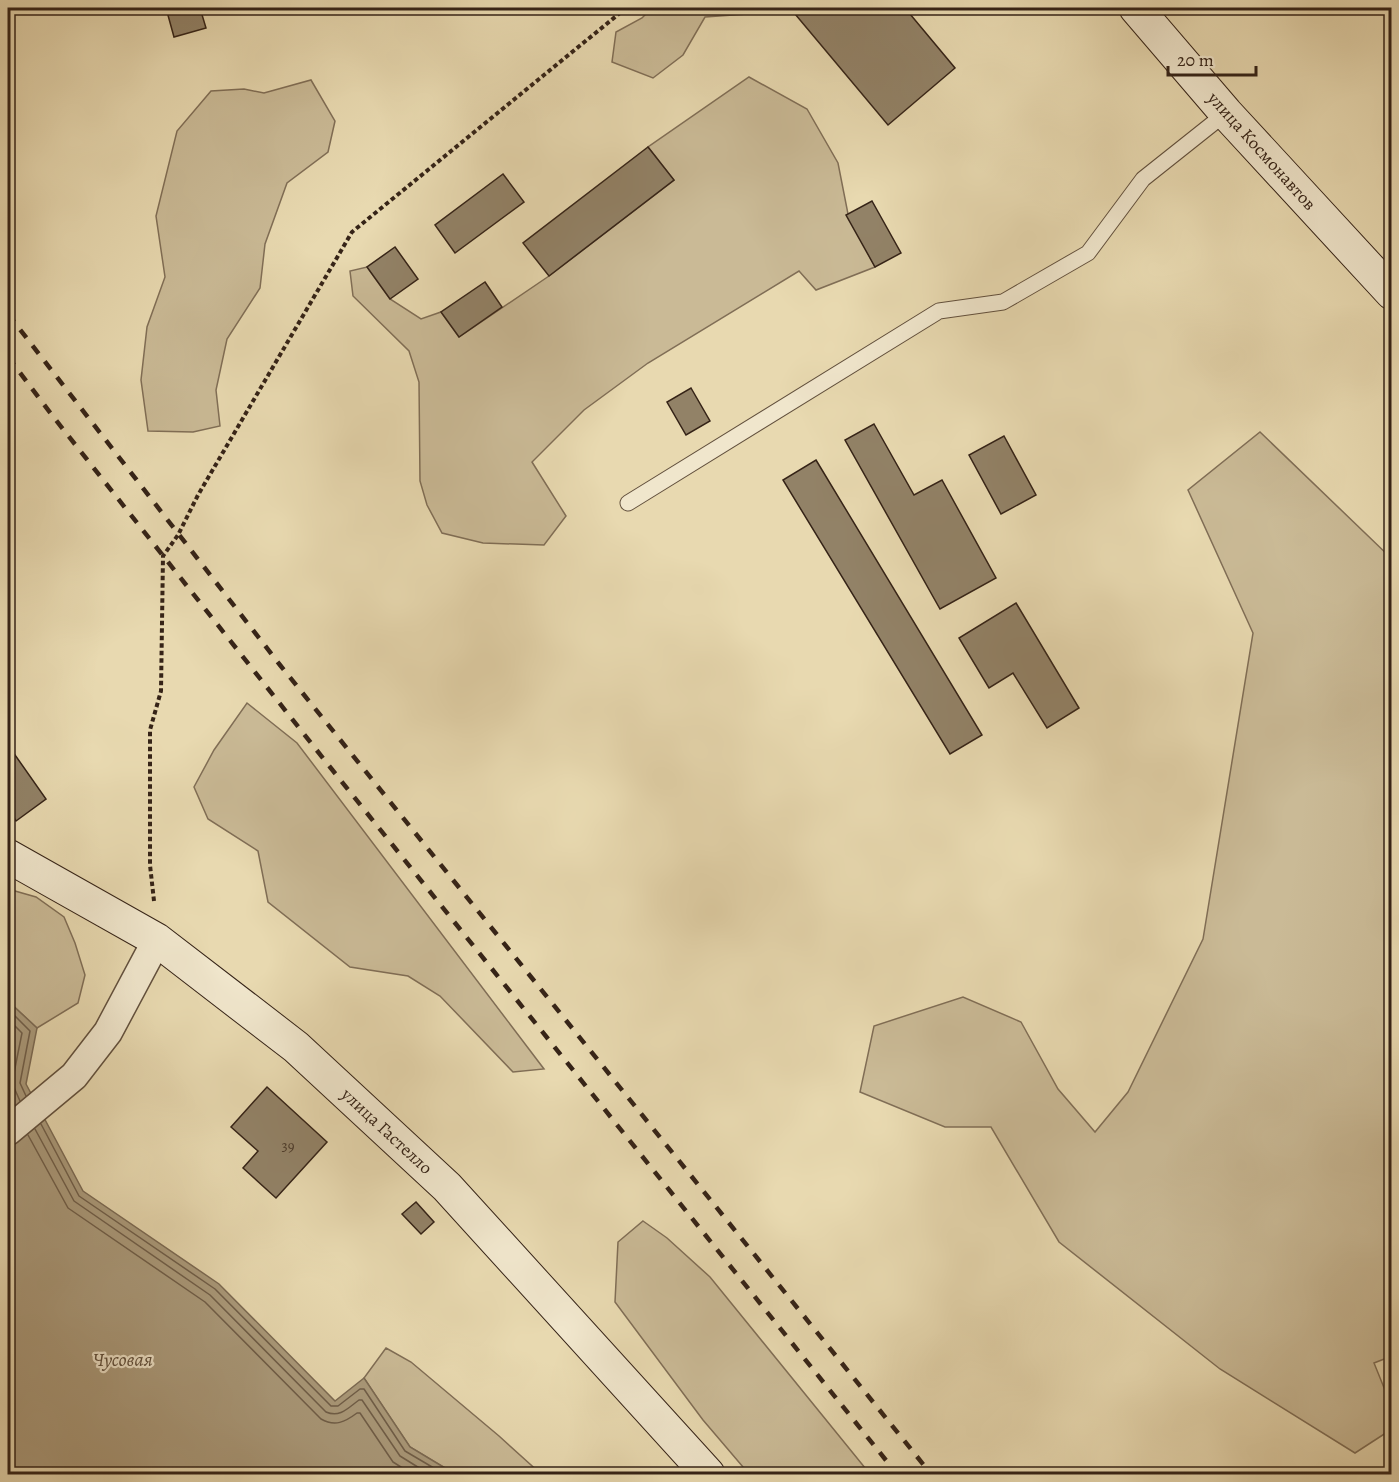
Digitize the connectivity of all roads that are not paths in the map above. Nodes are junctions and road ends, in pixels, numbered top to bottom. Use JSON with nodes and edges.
{"nodes":[{"id":1,"x":1136,"y":8,"type":"edge"},
{"id":2,"x":1226,"y":113,"type":"junction"},
{"id":3,"x":1392,"y":293,"type":"edge"},
{"id":4,"x":628,"y":503,"type":"dead end"},
{"id":5,"x":8,"y":856,"type":"edge"},
{"id":6,"x":157,"y":940,"type":"junction"},
{"id":7,"x":8,"y":1131,"type":"edge"},
{"id":8,"x":708,"y":1474,"type":"edge"}],
"edges":[{"from":1,"to":2,"type":"street","name":"улица Космонавтов"},
{"from":2,"to":3,"type":"street","name":"улица Космонавтов"},
{"from":2,"to":4,"type":"lane"},
{"from":5,"to":6,"type":"street","name":"улица Гастелло"},
{"from":6,"to":7,"type":"street"},
{"from":6,"to":8,"type":"street","name":"улица Гастелло"}]}
